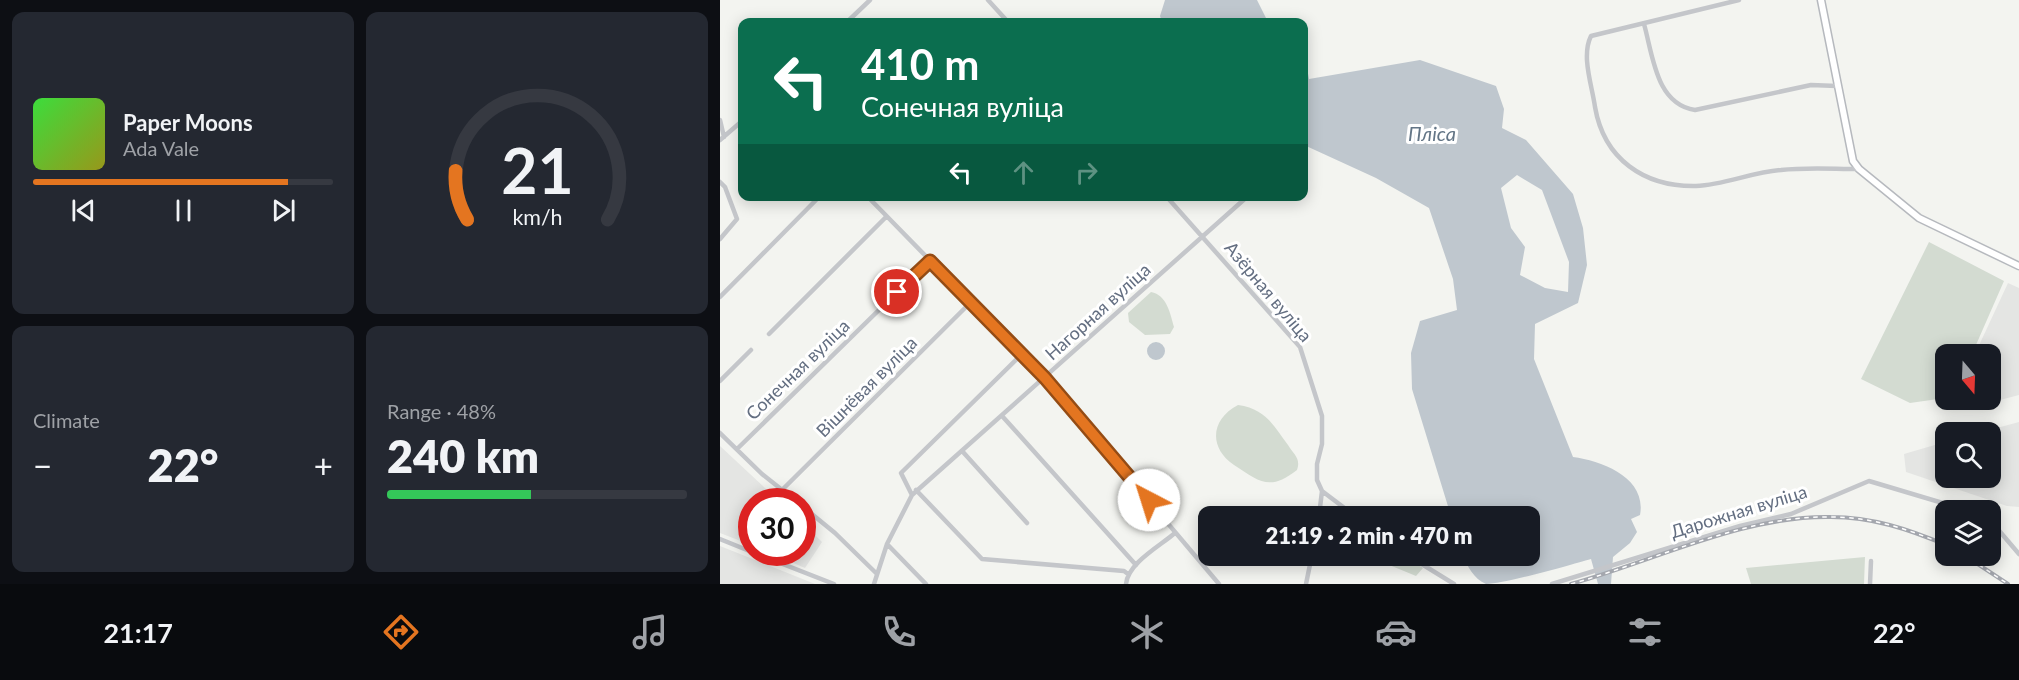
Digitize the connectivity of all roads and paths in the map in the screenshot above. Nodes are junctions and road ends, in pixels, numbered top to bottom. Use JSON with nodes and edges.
{"nodes":[{"id":1,"x":870,"y":0,"type":"edge"},
{"id":2,"x":988,"y":0,"type":"edge"},
{"id":3,"x":1739,"y":0,"type":"edge"},
{"id":4,"x":1821,"y":0,"type":"edge"},
{"id":5,"x":851,"y":18,"type":"edge"},
{"id":6,"x":1004,"y":18,"type":"edge"},
{"id":7,"x":1644,"y":24,"type":"junction"},
{"id":8,"x":1837,"y":86,"type":"junction"},
{"id":9,"x":720,"y":120,"type":"edge"},
{"id":10,"x":738,"y":125,"type":"edge"},
{"id":11,"x":722,"y":139,"type":"edge"},
{"id":12,"x":1859,"y":169,"type":"junction"},
{"id":13,"x":720,"y":182,"type":"edge"},
{"id":14,"x":815,"y":201,"type":"edge"},
{"id":15,"x":872,"y":201,"type":"edge"},
{"id":16,"x":1172,"y":201,"type":"edge"},
{"id":17,"x":1242,"y":201,"type":"edge"},
{"id":18,"x":886,"y":217,"type":"junction"},
{"id":19,"x":1203,"y":236,"type":"junction"},
{"id":20,"x":720,"y":239,"type":"edge"},
{"id":21,"x":930,"y":261,"type":"junction"},
{"id":22,"x":2019,"y":266,"type":"edge"},
{"id":23,"x":720,"y":297,"type":"edge"},
{"id":24,"x":970,"y":302,"type":"junction"},
{"id":25,"x":769,"y":334,"type":"dead end"},
{"id":26,"x":751,"y":350,"type":"dead end"},
{"id":27,"x":1022,"y":354,"type":"junction"},
{"id":28,"x":1045,"y":378,"type":"junction"},
{"id":29,"x":720,"y":381,"type":"edge"},
{"id":30,"x":1003,"y":417,"type":"junction"},
{"id":31,"x":720,"y":433,"type":"edge"},
{"id":32,"x":737,"y":449,"type":"junction"},
{"id":33,"x":963,"y":452,"type":"junction"},
{"id":34,"x":780,"y":488,"type":"edge"},
{"id":35,"x":784,"y":488,"type":"edge"},
{"id":36,"x":916,"y":490,"type":"junction"},
{"id":37,"x":1322,"y":491,"type":"junction"},
{"id":38,"x":912,"y":495,"type":"junction"},
{"id":39,"x":1935,"y":501,"type":"edge"},
{"id":40,"x":1320,"y":506,"type":"edge"},
{"id":41,"x":1342,"y":506,"type":"edge"},
{"id":42,"x":816,"y":517,"type":"edge"},
{"id":43,"x":1027,"y":523,"type":"dead end"},
{"id":44,"x":1175,"y":533,"type":"junction"},
{"id":45,"x":2001,"y":533,"type":"edge"},
{"id":46,"x":720,"y":540,"type":"edge"},
{"id":47,"x":887,"y":544,"type":"junction"},
{"id":48,"x":738,"y":547,"type":"edge"},
{"id":49,"x":2019,"y":554,"type":"edge"},
{"id":50,"x":1871,"y":561,"type":"dead end"},
{"id":51,"x":1134,"y":563,"type":"junction"},
{"id":52,"x":788,"y":566,"type":"edge"},
{"id":53,"x":1310,"y":566,"type":"edge"},
{"id":54,"x":1425,"y":566,"type":"edge"},
{"id":55,"x":876,"y":573,"type":"junction"},
{"id":56,"x":1126,"y":573,"type":"junction"},
{"id":57,"x":834,"y":584,"type":"edge"},
{"id":58,"x":874,"y":584,"type":"edge"},
{"id":59,"x":926,"y":584,"type":"edge"},
{"id":60,"x":1126,"y":584,"type":"edge"},
{"id":61,"x":1219,"y":584,"type":"edge"},
{"id":62,"x":1306,"y":584,"type":"edge"},
{"id":63,"x":1454,"y":584,"type":"edge"},
{"id":64,"x":1552,"y":584,"type":"edge"},
{"id":65,"x":1870,"y":584,"type":"edge"}],
"edges":[{"from":1,"to":5,"type":"street"},
{"from":2,"to":6,"type":"street"},
{"from":3,"to":7,"type":"street"},
{"from":4,"to":8,"type":"street"},
{"from":7,"to":8,"type":"street"},
{"from":7,"to":12,"type":"street"},
{"from":8,"to":12,"type":"street"},
{"from":9,"to":11,"type":"street"},
{"from":10,"to":11,"type":"street"},
{"from":12,"to":22,"type":"street"},
{"from":13,"to":20,"type":"street"},
{"from":14,"to":23,"type":"street"},
{"from":15,"to":18,"type":"street"},
{"from":16,"to":19,"type":"street","name":"Азёрная вуліца"},
{"from":17,"to":19,"type":"street","name":"Нагорная вуліца"},
{"from":18,"to":21,"type":"street"},
{"from":18,"to":25,"type":"street"},
{"from":19,"to":28,"type":"street","name":"Нагорная вуліца"},
{"from":19,"to":37,"type":"street","name":"Азёрная вуліца"},
{"from":21,"to":24,"type":"street"},
{"from":21,"to":32,"type":"street","name":"Сонечная вуліца"},
{"from":24,"to":27,"type":"street"},
{"from":24,"to":35,"type":"street","name":"Вішнёвая вуліца"},
{"from":26,"to":29,"type":"street"},
{"from":27,"to":28,"type":"street"},
{"from":27,"to":38,"type":"street","name":"Нагорная вуліца"},
{"from":28,"to":30,"type":"street","name":"Нагорная вуліца"},
{"from":28,"to":44,"type":"street"},
{"from":30,"to":33,"type":"street","name":"Нагорная вуліца"},
{"from":30,"to":51,"type":"street"},
{"from":31,"to":32,"type":"street"},
{"from":32,"to":34,"type":"street"},
{"from":33,"to":36,"type":"street","name":"Нагорная вуліца"},
{"from":33,"to":43,"type":"street"},
{"from":36,"to":38,"type":"street","name":"Нагорная вуліца"},
{"from":36,"to":56,"type":"street"},
{"from":37,"to":40,"type":"street","name":"Азёрная вуліца"},
{"from":37,"to":41,"type":"street"},
{"from":38,"to":47,"type":"street","name":"Нагорная вуліца"},
{"from":39,"to":64,"type":"street","name":"Дарожная вуліца"},
{"from":42,"to":55,"type":"street"},
{"from":44,"to":51,"type":"street"},
{"from":44,"to":61,"type":"street"},
{"from":45,"to":49,"type":"street"},
{"from":46,"to":48,"type":"street"},
{"from":47,"to":55,"type":"street","name":"Нагорная вуліца"},
{"from":47,"to":59,"type":"street"},
{"from":50,"to":65,"type":"street"},
{"from":51,"to":56,"type":"street"},
{"from":52,"to":57,"type":"street"},
{"from":53,"to":62,"type":"street"},
{"from":54,"to":63,"type":"street"},
{"from":55,"to":58,"type":"street","name":"Нагорная вуліца"},
{"from":56,"to":60,"type":"street"}]}
